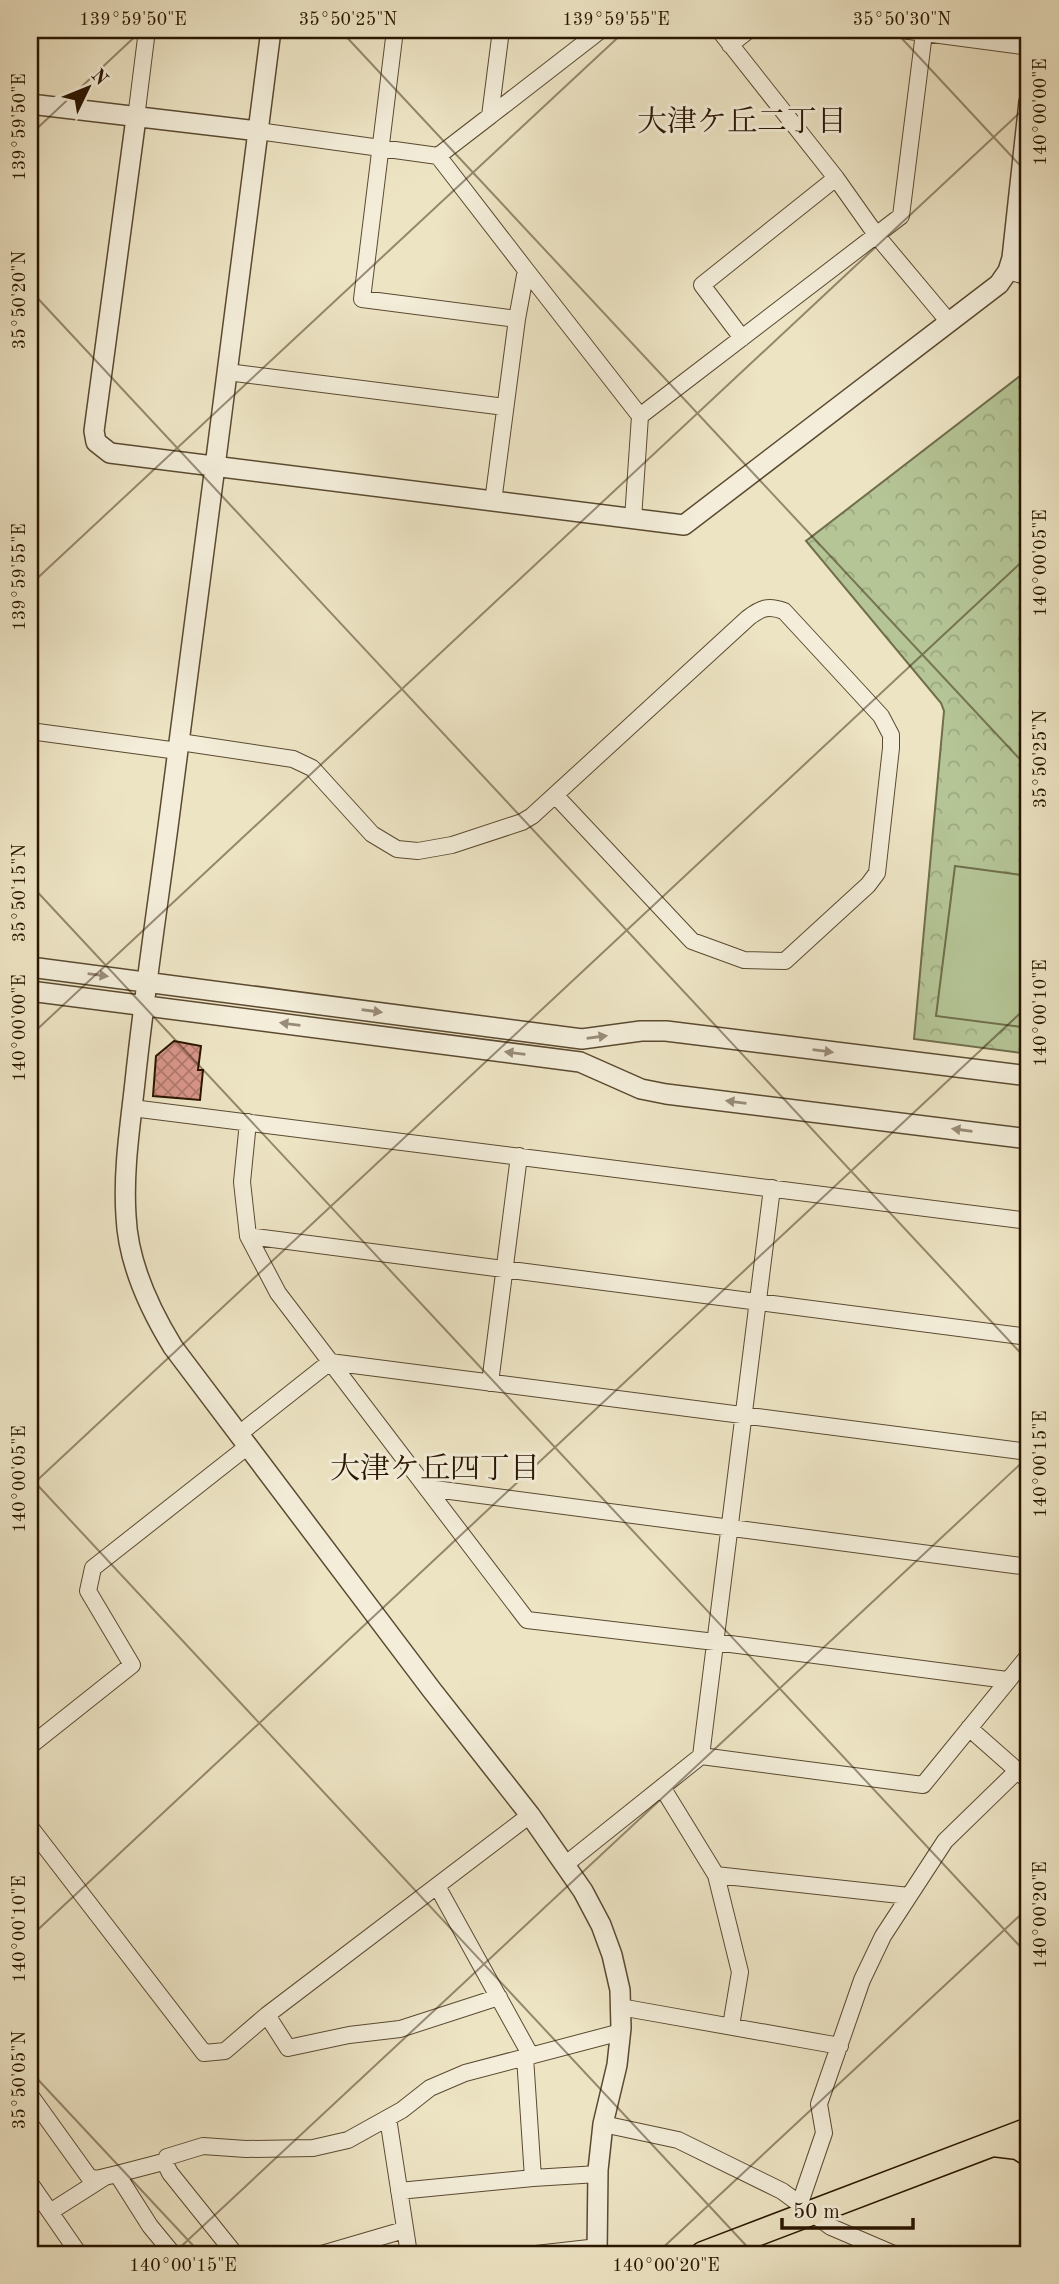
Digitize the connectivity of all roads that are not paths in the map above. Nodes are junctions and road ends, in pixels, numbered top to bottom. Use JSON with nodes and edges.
{"nodes":[{"id":1,"x":147,"y":30,"type":"edge"},
{"id":2,"x":271,"y":30,"type":"edge"},
{"id":3,"x":395,"y":30,"type":"edge"},
{"id":4,"x":500,"y":30,"type":"edge"},
{"id":5,"x":601,"y":30,"type":"edge"},
{"id":6,"x":719,"y":30,"type":"edge"},
{"id":7,"x":749,"y":30,"type":"edge"},
{"id":8,"x":902,"y":30,"type":"edge"},
{"id":9,"x":924,"y":33,"type":"junction"},
{"id":10,"x":730,"y":45,"type":"junction"},
{"id":11,"x":1029,"y":47,"type":"edge"},
{"id":12,"x":1029,"y":102,"type":"edge"},
{"id":13,"x":30,"y":104,"type":"edge"},
{"id":14,"x":490,"y":116,"type":"junction"},
{"id":15,"x":136,"y":118,"type":"junction"},
{"id":16,"x":258,"y":131,"type":"junction"},
{"id":17,"x":380,"y":148,"type":"junction"},
{"id":18,"x":438,"y":156,"type":"junction"},
{"id":19,"x":1026,"y":159,"type":"edge"},
{"id":20,"x":836,"y":178,"type":"junction"},
{"id":21,"x":877,"y":236,"type":"junction"},
{"id":22,"x":526,"y":270,"type":"junction"},
{"id":23,"x":1008,"y":271,"type":"junction"},
{"id":24,"x":1029,"y":277,"type":"edge"},
{"id":25,"x":517,"y":319,"type":"junction"},
{"id":26,"x":949,"y":322,"type":"junction"},
{"id":27,"x":743,"y":338,"type":"junction"},
{"id":28,"x":227,"y":372,"type":"junction"},
{"id":29,"x":505,"y":407,"type":"junction"},
{"id":30,"x":640,"y":416,"type":"junction"},
{"id":31,"x":215,"y":466,"type":"junction"},
{"id":32,"x":493,"y":502,"type":"junction"},
{"id":33,"x":633,"y":519,"type":"junction"},
{"id":34,"x":30,"y":731,"type":"edge"},
{"id":35,"x":179,"y":746,"type":"junction"},
{"id":36,"x":555,"y":795,"type":"junction"},
{"id":37,"x":30,"y":967,"type":"edge"},
{"id":38,"x":148,"y":981,"type":"junction"},
{"id":39,"x":30,"y":991,"type":"edge"},
{"id":40,"x":143,"y":1006,"type":"junction"},
{"id":41,"x":1029,"y":1076,"type":"edge"},
{"id":42,"x":132,"y":1108,"type":"junction"},
{"id":43,"x":248,"y":1122,"type":"junction"},
{"id":44,"x":1029,"y":1139,"type":"edge"},
{"id":45,"x":519,"y":1156,"type":"junction"},
{"id":46,"x":772,"y":1188,"type":"junction"},
{"id":47,"x":1029,"y":1221,"type":"edge"},
{"id":48,"x":248,"y":1236,"type":"junction"},
{"id":49,"x":505,"y":1270,"type":"junction"},
{"id":50,"x":759,"y":1302,"type":"junction"},
{"id":51,"x":1029,"y":1337,"type":"edge"},
{"id":52,"x":330,"y":1362,"type":"junction"},
{"id":53,"x":490,"y":1383,"type":"junction"},
{"id":54,"x":743,"y":1415,"type":"junction"},
{"id":55,"x":243,"y":1440,"type":"junction"},
{"id":56,"x":1029,"y":1452,"type":"edge"},
{"id":57,"x":427,"y":1489,"type":"junction"},
{"id":58,"x":729,"y":1527,"type":"junction"},
{"id":59,"x":1029,"y":1567,"type":"edge"},
{"id":60,"x":715,"y":1642,"type":"junction"},
{"id":61,"x":1029,"y":1655,"type":"edge"},
{"id":62,"x":1007,"y":1680,"type":"junction"},
{"id":63,"x":968,"y":1728,"type":"junction"},
{"id":64,"x":30,"y":1746,"type":"edge"},
{"id":65,"x":701,"y":1756,"type":"junction"},
{"id":66,"x":1023,"y":1776,"type":"edge"},
{"id":67,"x":662,"y":1787,"type":"junction"},
{"id":68,"x":530,"y":1815,"type":"junction"},
{"id":69,"x":30,"y":1827,"type":"edge"},
{"id":70,"x":566,"y":1864,"type":"junction"},
{"id":71,"x":716,"y":1875,"type":"junction"},
{"id":72,"x":437,"y":1886,"type":"junction"},
{"id":73,"x":909,"y":1896,"type":"junction"},
{"id":74,"x":499,"y":1997,"type":"junction"},
{"id":75,"x":620,"y":2007,"type":"junction"},
{"id":76,"x":267,"y":2015,"type":"junction"},
{"id":77,"x":731,"y":2026,"type":"junction"},
{"id":78,"x":621,"y":2032,"type":"junction"},
{"id":79,"x":840,"y":2046,"type":"junction"},
{"id":80,"x":528,"y":2057,"type":"junction"},
{"id":81,"x":30,"y":2095,"type":"edge"},
{"id":82,"x":388,"y":2118,"type":"junction"},
{"id":83,"x":603,"y":2124,"type":"junction"},
{"id":84,"x":1029,"y":2130,"type":"edge"},
{"id":85,"x":993,"y":2144,"type":"junction"},
{"id":86,"x":1029,"y":2154,"type":"edge"},
{"id":87,"x":167,"y":2161,"type":"junction"},
{"id":88,"x":598,"y":2174,"type":"junction"},
{"id":89,"x":111,"y":2176,"type":"junction"},
{"id":90,"x":533,"y":2178,"type":"junction"},
{"id":91,"x":30,"y":2183,"type":"edge"},
{"id":92,"x":399,"y":2191,"type":"junction"},
{"id":93,"x":806,"y":2208,"type":"junction"},
{"id":94,"x":50,"y":2212,"type":"junction"},
{"id":95,"x":404,"y":2231,"type":"junction"},
{"id":96,"x":598,"y":2251,"type":"edge"},
{"id":97,"x":79,"y":2254,"type":"edge"},
{"id":98,"x":173,"y":2254,"type":"edge"},
{"id":99,"x":235,"y":2254,"type":"edge"},
{"id":100,"x":321,"y":2254,"type":"edge"},
{"id":101,"x":409,"y":2254,"type":"edge"},
{"id":102,"x":536,"y":2254,"type":"edge"},
{"id":103,"x":703,"y":2254,"type":"edge"},
{"id":104,"x":894,"y":2254,"type":"edge"}],
"edges":[{"from":1,"to":15,"type":"street"},
{"from":2,"to":16,"type":"street"},
{"from":3,"to":17,"type":"street"},
{"from":4,"to":14,"type":"street"},
{"from":5,"to":14,"type":"street"},
{"from":6,"to":10,"type":"street"},
{"from":7,"to":10,"type":"street"},
{"from":8,"to":9,"type":"street"},
{"from":9,"to":11,"type":"street"},
{"from":9,"to":21,"type":"street"},
{"from":10,"to":20,"type":"street"},
{"from":12,"to":19,"type":"street"},
{"from":13,"to":15,"type":"street"},
{"from":14,"to":18,"type":"street"},
{"from":15,"to":16,"type":"street"},
{"from":15,"to":31,"type":"street"},
{"from":16,"to":17,"type":"street"},
{"from":16,"to":28,"type":"street"},
{"from":17,"to":18,"type":"street"},
{"from":17,"to":25,"type":"street"},
{"from":18,"to":22,"type":"street"},
{"from":19,"to":23,"type":"street"},
{"from":20,"to":21,"type":"street"},
{"from":20,"to":27,"type":"street"},
{"from":21,"to":26,"type":"street"},
{"from":21,"to":27,"type":"street"},
{"from":22,"to":25,"type":"street"},
{"from":22,"to":30,"type":"street"},
{"from":23,"to":24,"type":"street"},
{"from":23,"to":26,"type":"street"},
{"from":25,"to":29,"type":"street"},
{"from":26,"to":33,"type":"street"},
{"from":27,"to":30,"type":"street"},
{"from":28,"to":29,"type":"street"},
{"from":28,"to":31,"type":"street"},
{"from":29,"to":32,"type":"street"},
{"from":30,"to":33,"type":"street"},
{"from":31,"to":32,"type":"street"},
{"from":31,"to":35,"type":"street"},
{"from":32,"to":33,"type":"street"},
{"from":34,"to":35,"type":"street"},
{"from":35,"to":36,"type":"street"},
{"from":35,"to":38,"type":"street"},
{"from":36,"to":36,"type":"street"},
{"from":37,"to":38,"type":"street","one_way":true},
{"from":38,"to":40,"type":"street"},
{"from":38,"to":41,"type":"street","one_way":true},
{"from":39,"to":40,"type":"street"},
{"from":40,"to":42,"type":"street"},
{"from":44,"to":40,"type":"street","one_way":true},
{"from":42,"to":43,"type":"street"},
{"from":42,"to":55,"type":"street"},
{"from":43,"to":45,"type":"street"},
{"from":43,"to":48,"type":"street"},
{"from":45,"to":46,"type":"street"},
{"from":45,"to":49,"type":"street"},
{"from":46,"to":47,"type":"street"},
{"from":46,"to":50,"type":"street"},
{"from":48,"to":49,"type":"street"},
{"from":48,"to":52,"type":"street"},
{"from":49,"to":50,"type":"street"},
{"from":49,"to":53,"type":"street"},
{"from":50,"to":51,"type":"street"},
{"from":50,"to":54,"type":"street"},
{"from":52,"to":53,"type":"street"},
{"from":52,"to":55,"type":"street"},
{"from":52,"to":57,"type":"street"},
{"from":53,"to":54,"type":"street"},
{"from":54,"to":56,"type":"street"},
{"from":54,"to":58,"type":"street"},
{"from":55,"to":64,"type":"street"},
{"from":55,"to":68,"type":"street"},
{"from":57,"to":58,"type":"street"},
{"from":57,"to":60,"type":"street"},
{"from":58,"to":59,"type":"street"},
{"from":58,"to":60,"type":"street"},
{"from":60,"to":62,"type":"street"},
{"from":60,"to":65,"type":"street"},
{"from":61,"to":62,"type":"street"},
{"from":62,"to":63,"type":"street"},
{"from":63,"to":65,"type":"street"},
{"from":63,"to":66,"type":"street"},
{"from":65,"to":67,"type":"street"},
{"from":66,"to":73,"type":"street"},
{"from":67,"to":70,"type":"street"},
{"from":67,"to":71,"type":"street"},
{"from":68,"to":70,"type":"street"},
{"from":68,"to":72,"type":"street"},
{"from":69,"to":76,"type":"street"},
{"from":70,"to":75,"type":"street"},
{"from":71,"to":73,"type":"street"},
{"from":71,"to":77,"type":"street"},
{"from":72,"to":74,"type":"street"},
{"from":72,"to":76,"type":"street"},
{"from":73,"to":79,"type":"street"},
{"from":74,"to":76,"type":"street"},
{"from":74,"to":80,"type":"street"},
{"from":75,"to":77,"type":"street"},
{"from":75,"to":78,"type":"street"},
{"from":77,"to":79,"type":"street"},
{"from":78,"to":80,"type":"street"},
{"from":78,"to":83,"type":"street"},
{"from":79,"to":93,"type":"street"},
{"from":80,"to":82,"type":"street"},
{"from":80,"to":90,"type":"street"},
{"from":81,"to":89,"type":"street"},
{"from":82,"to":87,"type":"street"},
{"from":82,"to":92,"type":"street"},
{"from":83,"to":88,"type":"street"},
{"from":83,"to":93,"type":"street"},
{"from":84,"to":85,"type":"main road"},
{"from":85,"to":86,"type":"main road"},
{"from":85,"to":93,"type":"main road"},
{"from":87,"to":89,"type":"street"},
{"from":87,"to":99,"type":"street"},
{"from":88,"to":90,"type":"street"},
{"from":88,"to":96,"type":"street"},
{"from":89,"to":94,"type":"street"},
{"from":89,"to":98,"type":"street"},
{"from":90,"to":92,"type":"street"},
{"from":91,"to":94,"type":"street"},
{"from":92,"to":95,"type":"street"},
{"from":93,"to":103,"type":"main road"},
{"from":93,"to":104,"type":"street"},
{"from":94,"to":97,"type":"street"},
{"from":95,"to":100,"type":"street"},
{"from":95,"to":101,"type":"street"},
{"from":96,"to":102,"type":"street"}]}
